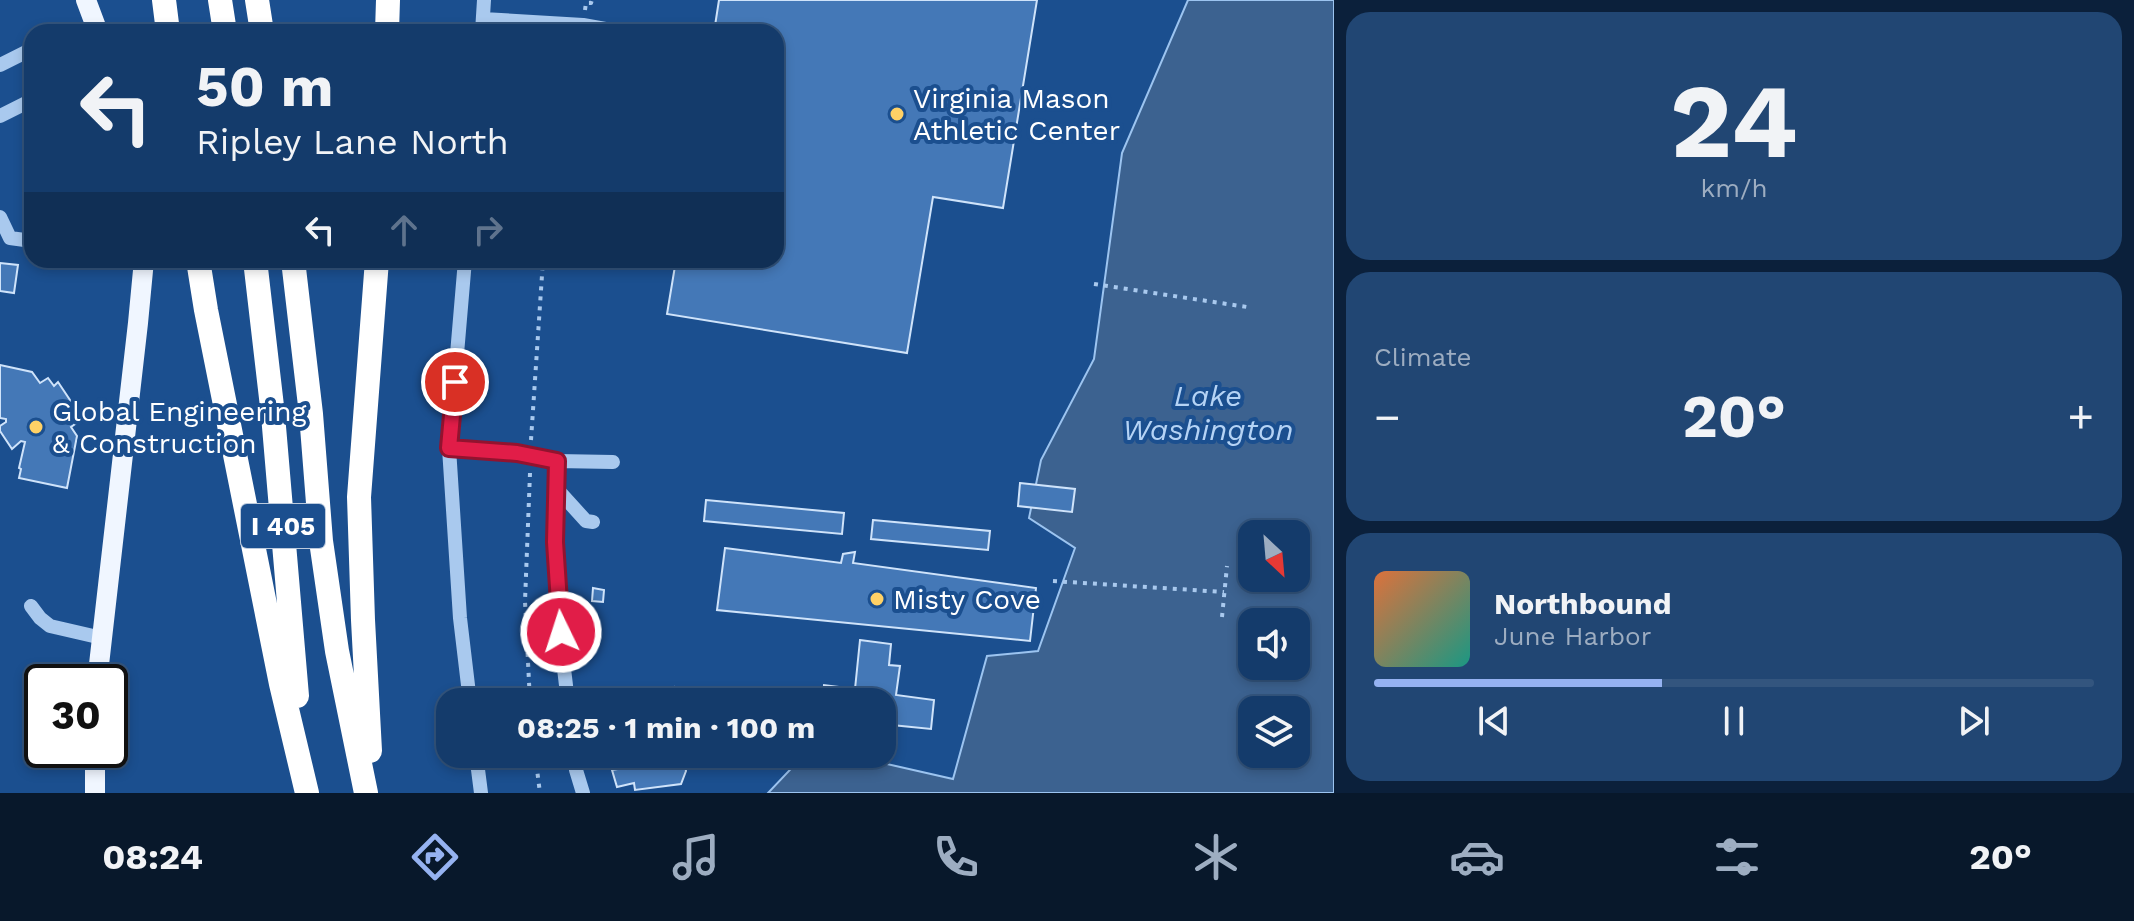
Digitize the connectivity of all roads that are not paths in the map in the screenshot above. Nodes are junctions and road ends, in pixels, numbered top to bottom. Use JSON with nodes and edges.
{"nodes":[{"id":1,"x":86,"y":0,"type":"edge"},
{"id":2,"x":164,"y":0,"type":"edge"},
{"id":3,"x":220,"y":0,"type":"edge"},
{"id":4,"x":257,"y":0,"type":"edge"},
{"id":5,"x":388,"y":0,"type":"edge"},
{"id":6,"x":484,"y":0,"type":"edge"},
{"id":7,"x":95,"y":24,"type":"edge"},
{"id":8,"x":167,"y":24,"type":"edge"},
{"id":9,"x":224,"y":24,"type":"edge"},
{"id":10,"x":261,"y":24,"type":"edge"},
{"id":11,"x":387,"y":24,"type":"edge"},
{"id":12,"x":482,"y":24,"type":"edge"},
{"id":13,"x":24,"y":53,"type":"edge"},
{"id":14,"x":0,"y":65,"type":"edge"},
{"id":15,"x":24,"y":104,"type":"edge"},
{"id":16,"x":0,"y":116,"type":"edge"},
{"id":17,"x":0,"y":217,"type":"edge"},
{"id":18,"x":24,"y":240,"type":"edge"},
{"id":19,"x":143,"y":268,"type":"edge"},
{"id":20,"x":199,"y":268,"type":"edge"},
{"id":21,"x":256,"y":268,"type":"edge"},
{"id":22,"x":294,"y":268,"type":"edge"},
{"id":23,"x":376,"y":268,"type":"edge"},
{"id":24,"x":464,"y":268,"type":"edge"},
{"id":25,"x":449,"y":448,"type":"junction"},
{"id":26,"x":557,"y":461,"type":"junction"},
{"id":27,"x":613,"y":462,"type":"dead end"},
{"id":28,"x":556,"y":488,"type":"junction"},
{"id":29,"x":593,"y":522,"type":"dead end"},
{"id":30,"x":31,"y":606,"type":"dead end"},
{"id":31,"x":102,"y":638,"type":"junction"},
{"id":32,"x":99,"y":664,"type":"edge"},
{"id":33,"x":468,"y":688,"type":"edge"},
{"id":34,"x":566,"y":688,"type":"edge"},
{"id":35,"x":95,"y":768,"type":"edge"},
{"id":36,"x":478,"y":768,"type":"edge"},
{"id":37,"x":576,"y":768,"type":"edge"},
{"id":38,"x":95,"y":793,"type":"edge"},
{"id":39,"x":308,"y":793,"type":"edge"},
{"id":40,"x":369,"y":793,"type":"edge"},
{"id":41,"x":481,"y":793,"type":"edge"},
{"id":42,"x":583,"y":793,"type":"edge"}],
"edges":[{"from":1,"to":7,"type":"main road"},
{"from":2,"to":8,"type":"highway"},
{"from":3,"to":9,"type":"highway"},
{"from":4,"to":10,"type":"highway"},
{"from":5,"to":11,"type":"highway"},
{"from":6,"to":12,"type":"street"},
{"from":13,"to":14,"type":"street"},
{"from":15,"to":16,"type":"street"},
{"from":17,"to":18,"type":"street"},
{"from":19,"to":31,"type":"main road"},
{"from":20,"to":39,"type":"highway"},
{"from":21,"to":39,"type":"highway","number":"I 405"},
{"from":22,"to":40,"type":"highway","number":"I 405"},
{"from":23,"to":40,"type":"highway"},
{"from":24,"to":25,"type":"street"},
{"from":25,"to":26,"type":"street"},
{"from":25,"to":33,"type":"street"},
{"from":26,"to":27,"type":"street"},
{"from":26,"to":28,"type":"street"},
{"from":28,"to":29,"type":"street"},
{"from":28,"to":34,"type":"street"},
{"from":30,"to":31,"type":"street"},
{"from":31,"to":32,"type":"main road"},
{"from":35,"to":38,"type":"main road"},
{"from":36,"to":41,"type":"street"},
{"from":37,"to":42,"type":"street"}]}
